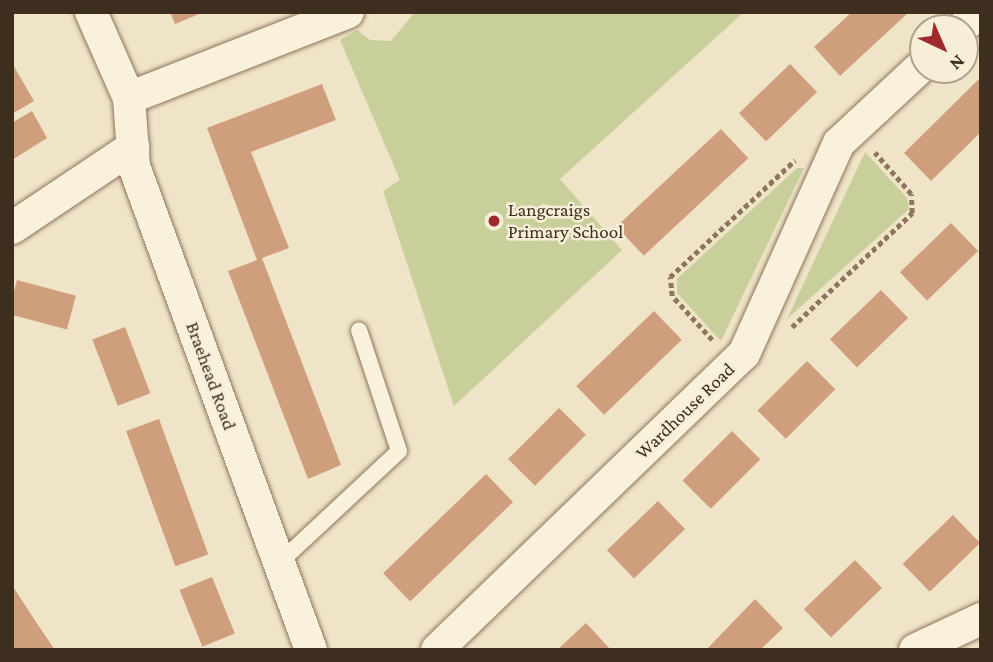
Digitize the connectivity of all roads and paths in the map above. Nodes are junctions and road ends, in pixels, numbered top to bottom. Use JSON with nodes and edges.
{"nodes":[{"id":1,"x":91,"y":12,"type":"edge"},
{"id":2,"x":348,"y":12,"type":"edge"},
{"id":3,"x":909,"y":78,"type":"edge"},
{"id":4,"x":129,"y":98,"type":"junction"},
{"id":5,"x":846,"y":136,"type":"junction"},
{"id":6,"x":133,"y":147,"type":"junction"},
{"id":7,"x":12,"y":228,"type":"edge"},
{"id":8,"x":359,"y":330,"type":"dead end"},
{"id":9,"x":744,"y":354,"type":"junction"},
{"id":10,"x":279,"y":563,"type":"junction"},
{"id":11,"x":981,"y":619,"type":"edge"},
{"id":12,"x":445,"y":647,"type":"edge"},
{"id":13,"x":311,"y":650,"type":"edge"},
{"id":14,"x":915,"y":650,"type":"edge"}],
"edges":[{"from":1,"to":4,"type":"street","name":"Braehead Road"},
{"from":2,"to":4,"type":"street"},
{"from":3,"to":5,"type":"street","name":"Wardhouse Road"},
{"from":4,"to":6,"type":"street","name":"Braehead Road"},
{"from":5,"to":9,"type":"street","name":"Wardhouse Road"},
{"from":5,"to":9,"type":"path"},
{"from":5,"to":9,"type":"path"},
{"from":6,"to":7,"type":"street"},
{"from":6,"to":10,"type":"street","name":"Braehead Road"},
{"from":8,"to":10,"type":"lane"},
{"from":9,"to":12,"type":"street","name":"Wardhouse Road"},
{"from":10,"to":13,"type":"street","name":"Braehead Road"},
{"from":11,"to":14,"type":"street"}]}
